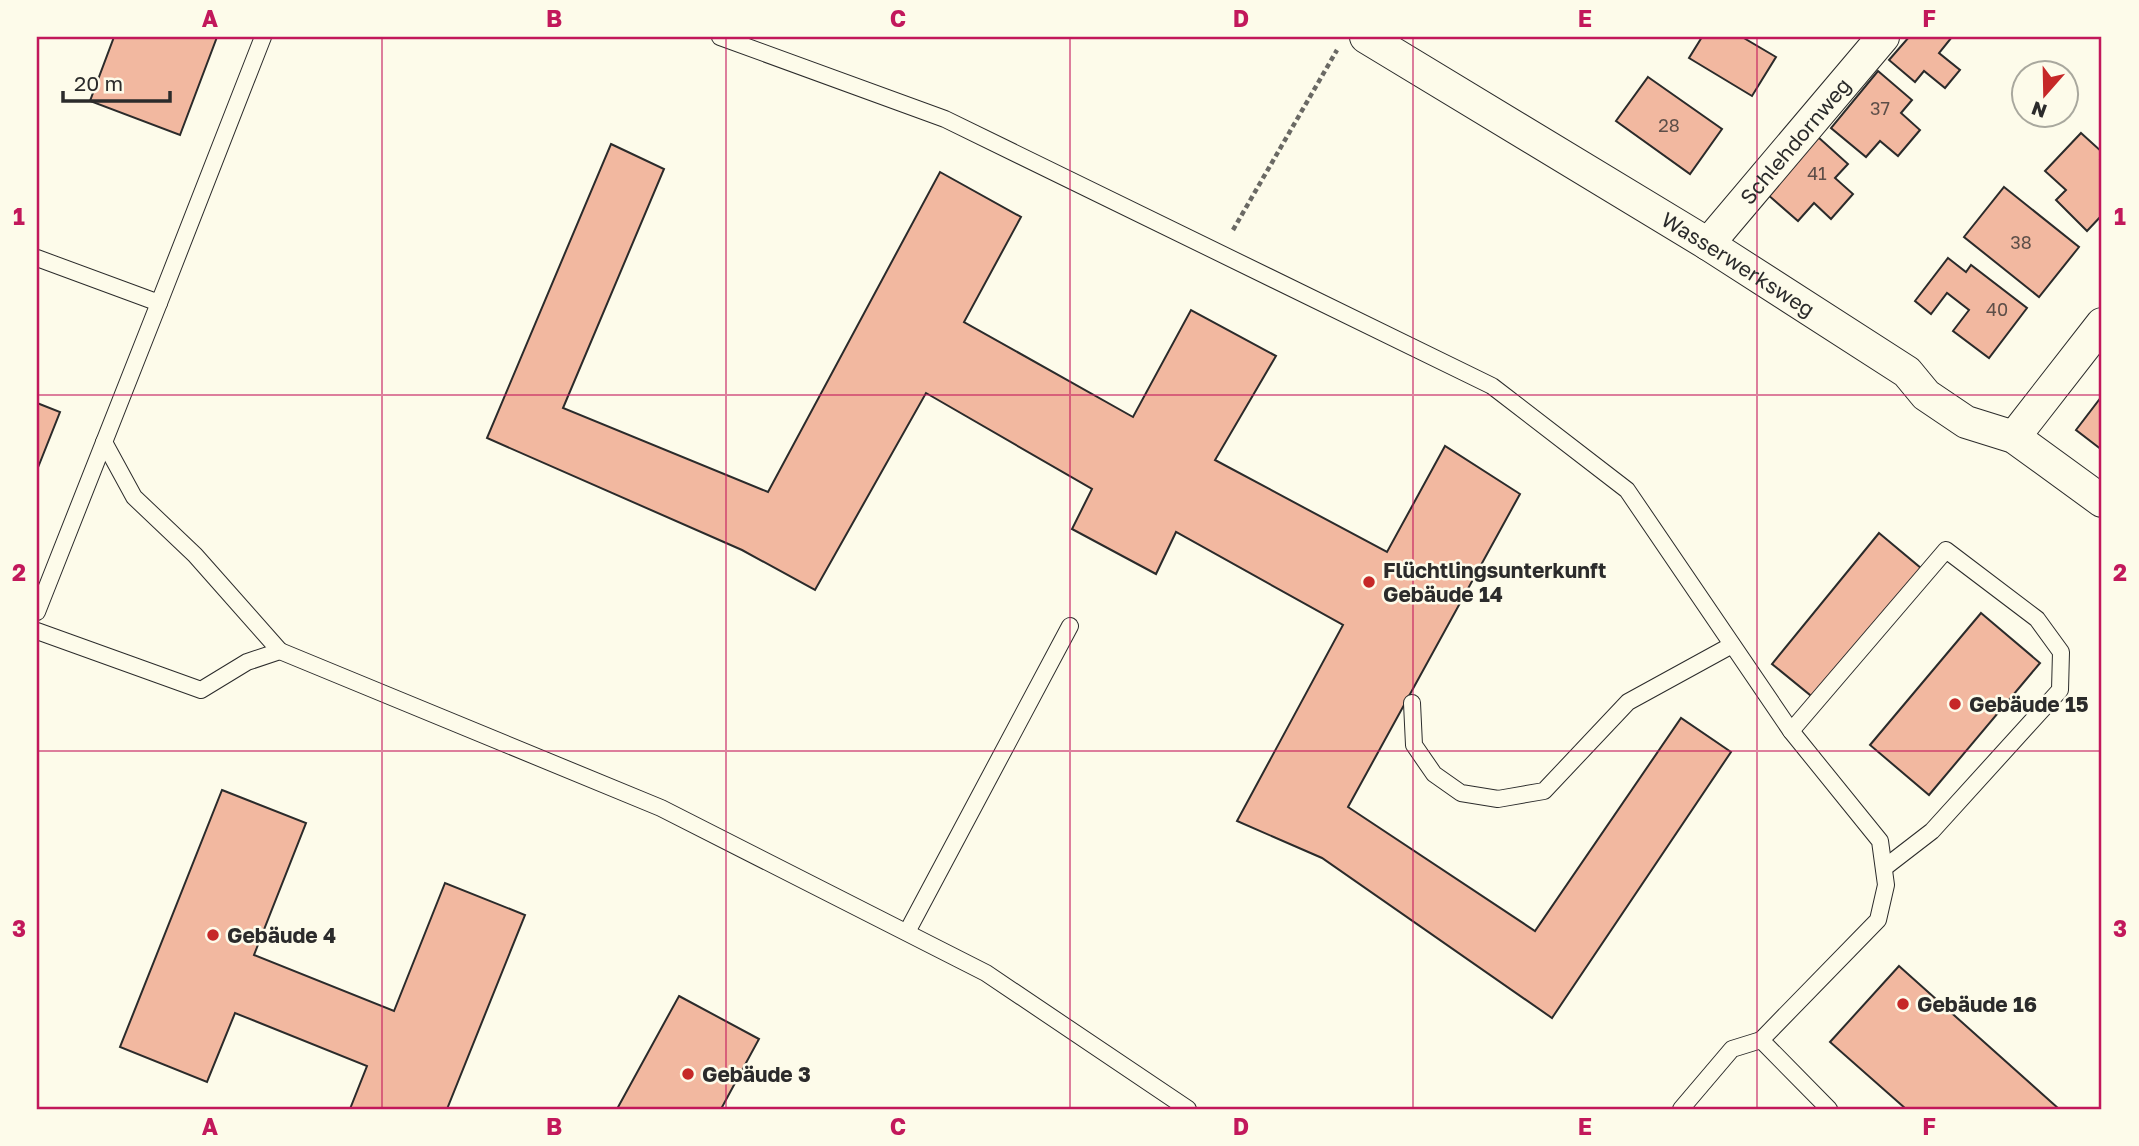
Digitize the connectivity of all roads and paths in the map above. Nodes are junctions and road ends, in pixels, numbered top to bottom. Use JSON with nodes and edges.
{"nodes":[{"id":1,"x":263,"y":37,"type":"edge"},
{"id":2,"x":720,"y":37,"type":"edge"},
{"id":3,"x":1883,"y":37,"type":"edge"},
{"id":4,"x":1352,"y":42,"type":"edge"},
{"id":5,"x":1708,"y":244,"type":"junction"},
{"id":6,"x":1220,"y":253,"type":"junction"},
{"id":7,"x":37,"y":258,"type":"edge"},
{"id":8,"x":159,"y":303,"type":"junction"},
{"id":9,"x":2102,"y":324,"type":"edge"},
{"id":10,"x":2014,"y":437,"type":"junction"},
{"id":11,"x":104,"y":442,"type":"junction"},
{"id":12,"x":2102,"y":501,"type":"edge"},
{"id":13,"x":37,"y":612,"type":"edge"},
{"id":14,"x":1070,"y":626,"type":"dead end"},
{"id":15,"x":37,"y":631,"type":"edge"},
{"id":16,"x":1732,"y":645,"type":"junction"},
{"id":17,"x":280,"y":652,"type":"junction"},
{"id":18,"x":1412,"y":703,"type":"dead end"},
{"id":19,"x":1791,"y":731,"type":"junction"},
{"id":20,"x":1884,"y":869,"type":"junction"},
{"id":21,"x":907,"y":932,"type":"junction"},
{"id":22,"x":1761,"y":1040,"type":"junction"},
{"id":23,"x":1188,"y":1109,"type":"edge"},
{"id":24,"x":1681,"y":1109,"type":"edge"},
{"id":25,"x":1829,"y":1109,"type":"edge"}],
"edges":[{"from":1,"to":8,"type":"lane"},
{"from":2,"to":6,"type":"lane"},
{"from":3,"to":5,"type":"street","name":"Schlehdornweg"},
{"from":4,"to":5,"type":"street","name":"Wasserwerksweg"},
{"from":4,"to":6,"type":"path"},
{"from":5,"to":10,"type":"street","name":"Wasserwerksweg"},
{"from":6,"to":16,"type":"lane"},
{"from":7,"to":8,"type":"lane"},
{"from":8,"to":11,"type":"lane"},
{"from":9,"to":10,"type":"street"},
{"from":10,"to":12,"type":"street","name":"Wasserwerksweg"},
{"from":11,"to":13,"type":"lane"},
{"from":11,"to":17,"type":"lane"},
{"from":14,"to":21,"type":"lane"},
{"from":15,"to":17,"type":"lane"},
{"from":16,"to":18,"type":"lane"},
{"from":16,"to":19,"type":"lane"},
{"from":17,"to":21,"type":"lane"},
{"from":19,"to":20,"type":"lane"},
{"from":19,"to":20,"type":"lane"},
{"from":20,"to":22,"type":"lane"},
{"from":21,"to":23,"type":"lane"},
{"from":22,"to":24,"type":"lane"},
{"from":22,"to":25,"type":"lane"}]}
